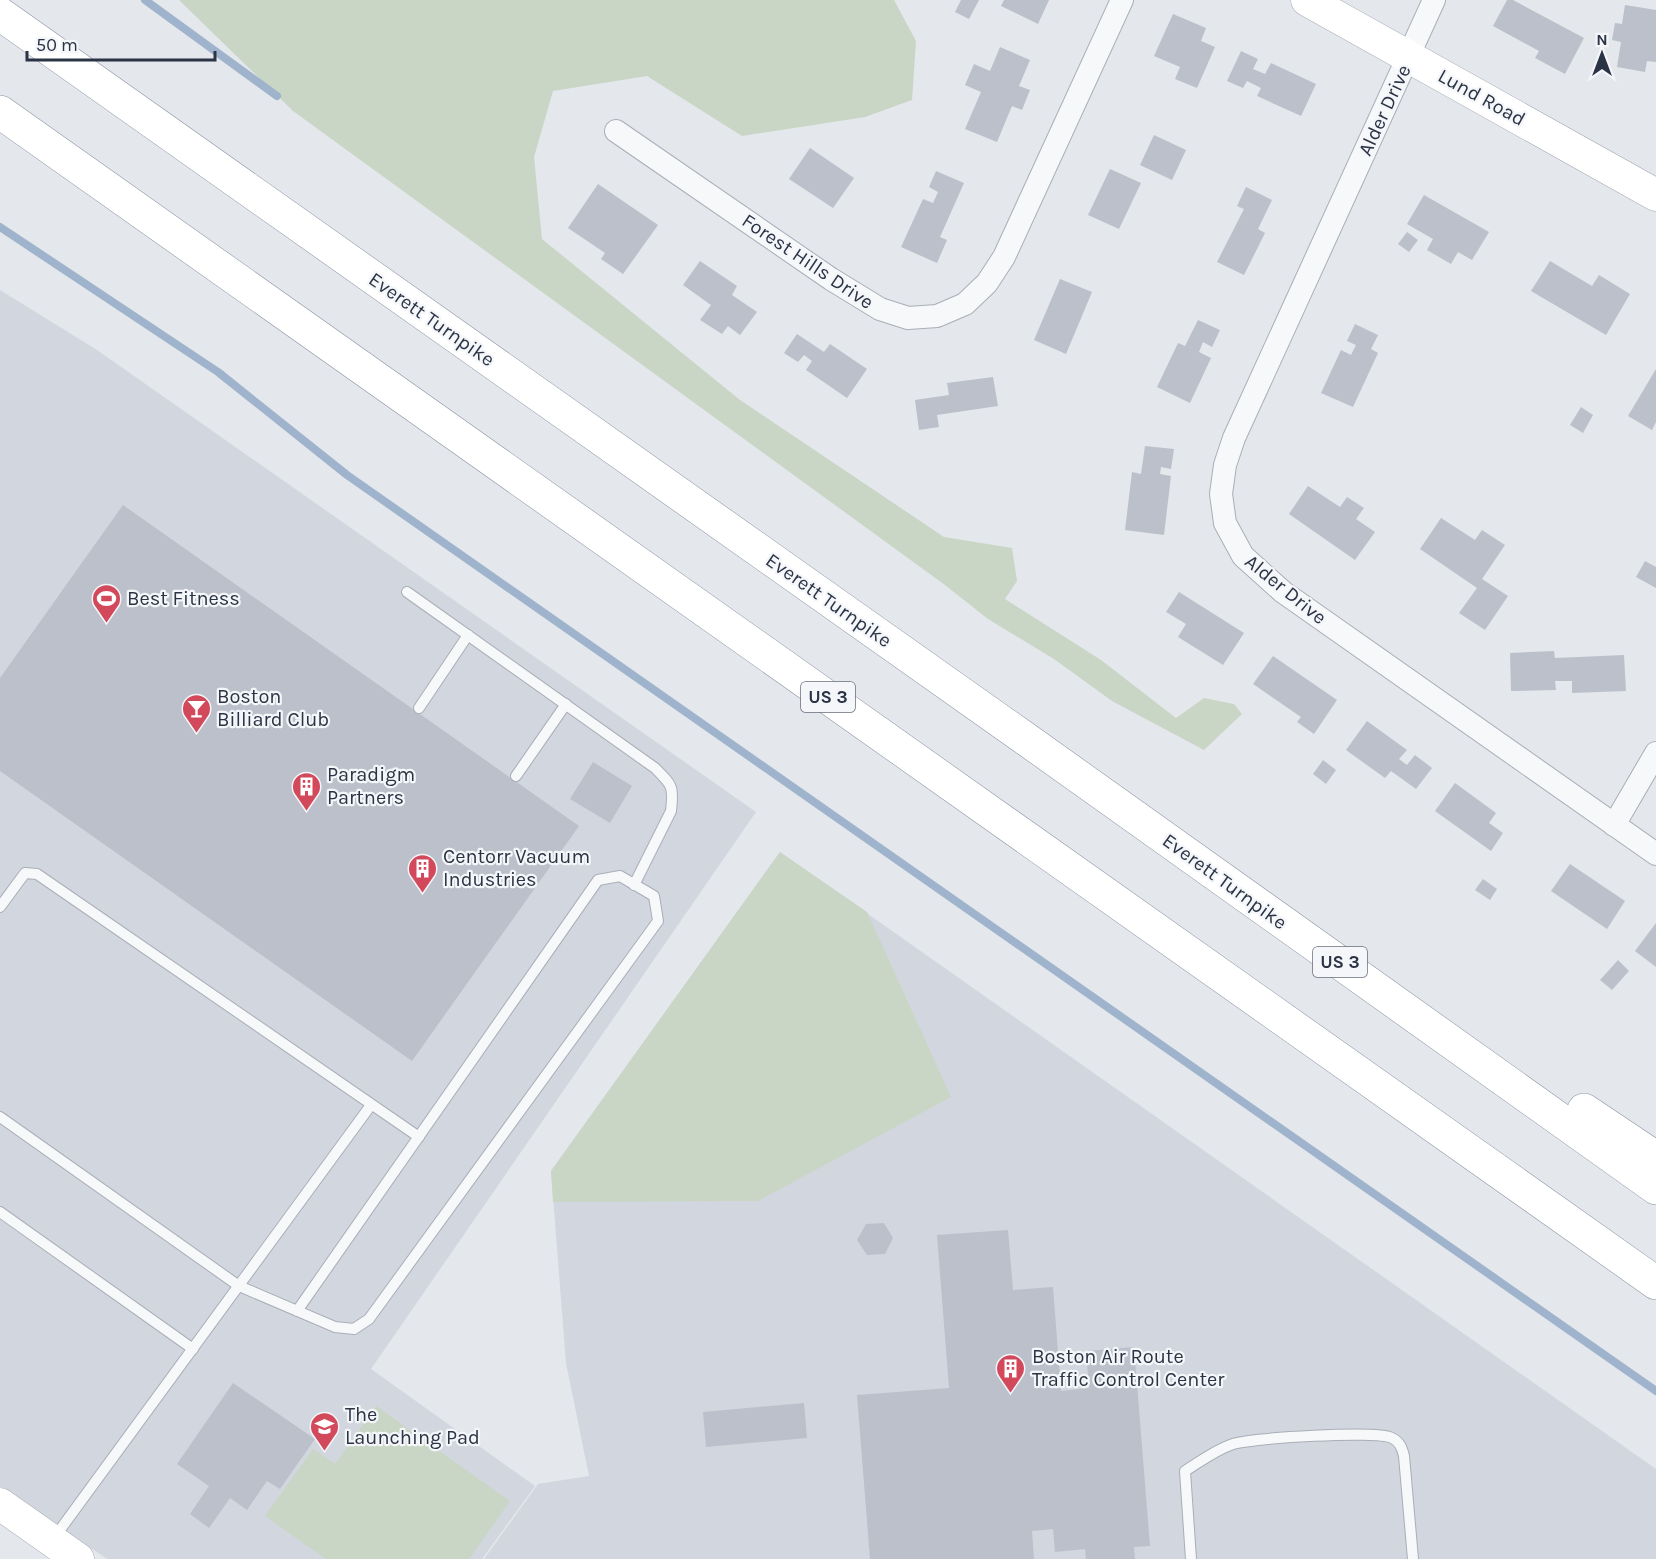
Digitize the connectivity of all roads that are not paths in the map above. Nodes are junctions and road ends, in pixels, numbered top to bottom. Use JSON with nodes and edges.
{"nodes":[{"id":1,"x":1122,"y":0,"type":"edge"},
{"id":2,"x":1307,"y":0,"type":"edge"},
{"id":3,"x":1434,"y":0,"type":"edge"},
{"id":4,"x":0,"y":14,"type":"edge"},
{"id":5,"x":1409,"y":56,"type":"junction"},
{"id":6,"x":0,"y":112,"type":"edge"},
{"id":7,"x":616,"y":131,"type":"dead end"},
{"id":8,"x":1656,"y":195,"type":"edge"},
{"id":9,"x":407,"y":592,"type":"dead end"},
{"id":10,"x":468,"y":634,"type":"junction"},
{"id":11,"x":566,"y":704,"type":"junction"},
{"id":12,"x":419,"y":708,"type":"dead end"},
{"id":13,"x":1023,"y":736,"type":"junction"},
{"id":14,"x":1656,"y":753,"type":"edge"},
{"id":15,"x":516,"y":776,"type":"dead end"},
{"id":16,"x":1614,"y":825,"type":"junction"},
{"id":17,"x":1656,"y":854,"type":"edge"},
{"id":18,"x":634,"y":885,"type":"junction"},
{"id":19,"x":0,"y":907,"type":"edge"},
{"id":20,"x":371,"y":1104,"type":"junction"},
{"id":21,"x":0,"y":1117,"type":"edge"},
{"id":22,"x":419,"y":1137,"type":"junction"},
{"id":23,"x":1656,"y":1158,"type":"edge"},
{"id":24,"x":1656,"y":1188,"type":"edge"},
{"id":25,"x":0,"y":1212,"type":"edge"},
{"id":26,"x":1656,"y":1283,"type":"edge"},
{"id":27,"x":239,"y":1286,"type":"junction"},
{"id":28,"x":297,"y":1311,"type":"junction"},
{"id":29,"x":193,"y":1349,"type":"junction"},
{"id":30,"x":0,"y":1504,"type":"edge"},
{"id":31,"x":52,"y":1541,"type":"junction"},
{"id":32,"x":78,"y":1559,"type":"edge"},
{"id":33,"x":1191,"y":1559,"type":"edge"},
{"id":34,"x":1413,"y":1559,"type":"edge"}],
"edges":[{"from":1,"to":7,"type":"street","name":"Forest Hills Drive"},
{"from":2,"to":5,"type":"street","name":"Lund Road"},
{"from":3,"to":5,"type":"street","name":"Alder Drive"},
{"from":4,"to":13,"type":"highway","name":"Everett Turnpike","number":"US 3"},
{"from":5,"to":8,"type":"street","name":"Lund Road"},
{"from":5,"to":16,"type":"street","name":"Alder Drive"},
{"from":6,"to":26,"type":"highway","number":"US 3"},
{"from":9,"to":10,"type":"lane"},
{"from":10,"to":11,"type":"lane"},
{"from":10,"to":12,"type":"lane"},
{"from":11,"to":15,"type":"lane"},
{"from":11,"to":18,"type":"lane"},
{"from":13,"to":23,"type":"highway"},
{"from":13,"to":24,"type":"highway","name":"Everett Turnpike","number":"US 3"},
{"from":14,"to":16,"type":"street"},
{"from":16,"to":17,"type":"street","name":"Alder Drive"},
{"from":18,"to":22,"type":"lane"},
{"from":18,"to":28,"type":"lane"},
{"from":19,"to":20,"type":"lane"},
{"from":20,"to":22,"type":"lane"},
{"from":20,"to":27,"type":"lane"},
{"from":21,"to":27,"type":"lane"},
{"from":22,"to":28,"type":"lane"},
{"from":25,"to":29,"type":"lane"},
{"from":27,"to":28,"type":"lane"},
{"from":27,"to":29,"type":"lane"},
{"from":29,"to":31,"type":"lane"},
{"from":30,"to":31,"type":"street"},
{"from":31,"to":32,"type":"street"},
{"from":33,"to":34,"type":"lane"}]}
